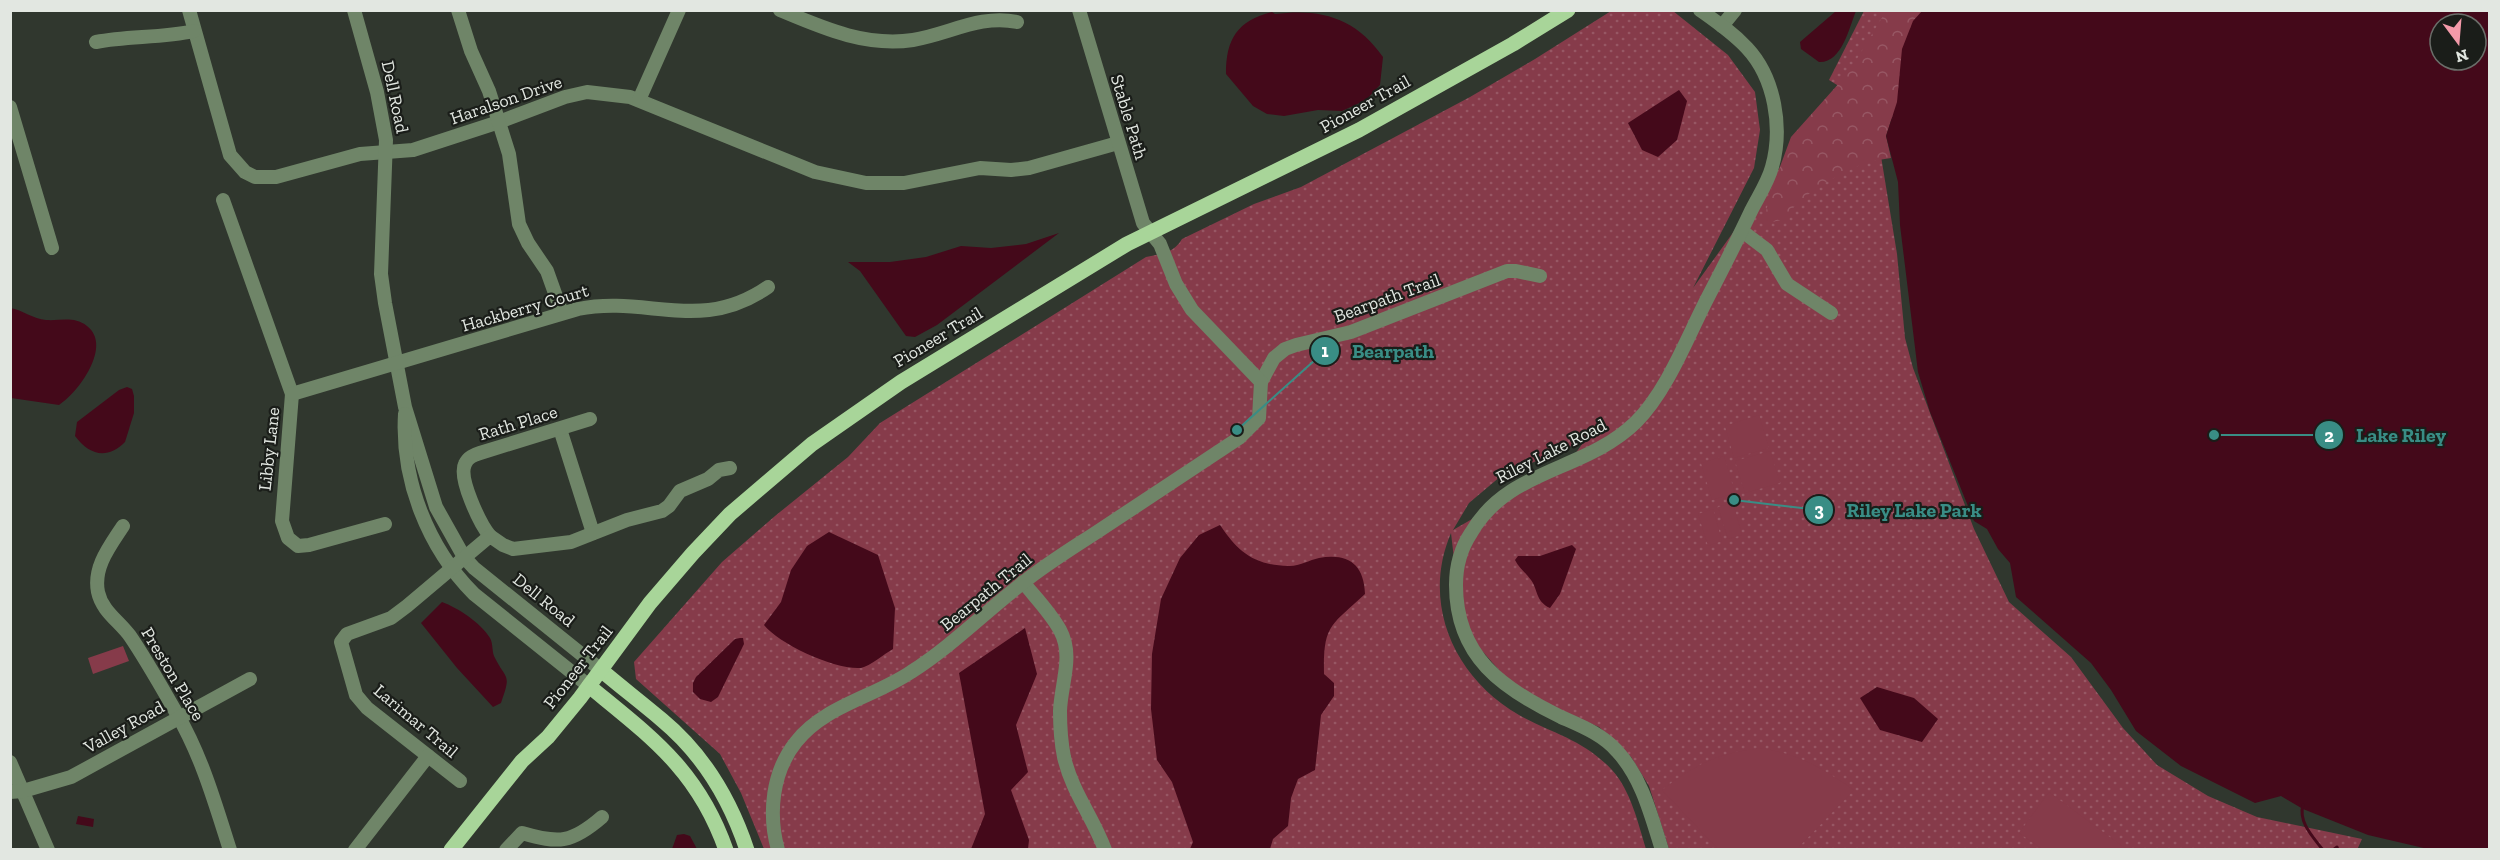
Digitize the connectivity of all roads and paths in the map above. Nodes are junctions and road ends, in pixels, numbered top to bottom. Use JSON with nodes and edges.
{"nodes":[{"id":1,"x":189,"y":10,"type":"edge"},
{"id":2,"x":354,"y":10,"type":"edge"},
{"id":3,"x":458,"y":10,"type":"edge"},
{"id":4,"x":679,"y":10,"type":"edge"},
{"id":5,"x":780,"y":10,"type":"edge"},
{"id":6,"x":1079,"y":10,"type":"edge"},
{"id":7,"x":1568,"y":10,"type":"edge"},
{"id":8,"x":1700,"y":10,"type":"edge"},
{"id":9,"x":1736,"y":10,"type":"edge"},
{"id":10,"x":1017,"y":22,"type":"dead end"},
{"id":11,"x":1722,"y":26,"type":"junction"},
{"id":12,"x":194,"y":32,"type":"junction"},
{"id":13,"x":96,"y":42,"type":"dead end"},
{"id":14,"x":639,"y":100,"type":"junction"},
{"id":15,"x":10,"y":107,"type":"edge"},
{"id":16,"x":499,"y":122,"type":"junction"},
{"id":17,"x":1118,"y":143,"type":"junction"},
{"id":18,"x":386,"y":151,"type":"junction"},
{"id":19,"x":223,"y":200,"type":"dead end"},
{"id":20,"x":1742,"y":231,"type":"junction"},
{"id":21,"x":1150,"y":232,"type":"junction"},
{"id":22,"x":52,"y":248,"type":"dead end"},
{"id":23,"x":1540,"y":276,"type":"dead end"},
{"id":24,"x":768,"y":287,"type":"dead end"},
{"id":25,"x":562,"y":313,"type":"junction"},
{"id":26,"x":1831,"y":313,"type":"dead end"},
{"id":27,"x":397,"y":364,"type":"junction"},
{"id":28,"x":1261,"y":382,"type":"junction"},
{"id":29,"x":292,"y":394,"type":"junction"},
{"id":30,"x":405,"y":407,"type":"junction"},
{"id":31,"x":590,"y":419,"type":"dead end"},
{"id":32,"x":560,"y":429,"type":"junction"},
{"id":33,"x":730,"y":468,"type":"dead end"},
{"id":34,"x":385,"y":524,"type":"dead end"},
{"id":35,"x":123,"y":526,"type":"dead end"},
{"id":36,"x":593,"y":533,"type":"junction"},
{"id":37,"x":490,"y":536,"type":"junction"},
{"id":38,"x":464,"y":557,"type":"junction"},
{"id":39,"x":451,"y":568,"type":"junction"},
{"id":40,"x":1023,"y":582,"type":"junction"},
{"id":41,"x":601,"y":670,"type":"junction"},
{"id":42,"x":250,"y":679,"type":"dead end"},
{"id":43,"x":589,"y":686,"type":"junction"},
{"id":44,"x":179,"y":717,"type":"junction"},
{"id":45,"x":428,"y":756,"type":"junction"},
{"id":46,"x":10,"y":762,"type":"edge"},
{"id":47,"x":460,"y":782,"type":"dead end"},
{"id":48,"x":17,"y":791,"type":"edge"},
{"id":49,"x":602,"y":817,"type":"dead end"},
{"id":50,"x":48,"y":849,"type":"edge"},
{"id":51,"x":230,"y":849,"type":"edge"},
{"id":52,"x":355,"y":849,"type":"edge"},
{"id":53,"x":451,"y":849,"type":"edge"},
{"id":54,"x":506,"y":849,"type":"edge"},
{"id":55,"x":726,"y":849,"type":"edge"},
{"id":56,"x":747,"y":849,"type":"edge"},
{"id":57,"x":778,"y":849,"type":"edge"},
{"id":58,"x":1105,"y":849,"type":"edge"},
{"id":59,"x":1662,"y":849,"type":"edge"}],
"edges":[{"from":1,"to":12,"type":"street","name":"Haralson Drive"},
{"from":2,"to":18,"type":"street","name":"Dell Road"},
{"from":3,"to":16,"type":"street"},
{"from":4,"to":14,"type":"street"},
{"from":5,"to":10,"type":"street"},
{"from":6,"to":17,"type":"street","name":"Stable Path"},
{"from":7,"to":21,"type":"main road","name":"Pioneer Trail"},
{"from":8,"to":11,"type":"street","name":"Riley Lake Road"},
{"from":9,"to":11,"type":"street"},
{"from":11,"to":20,"type":"street","name":"Riley Lake Road"},
{"from":12,"to":13,"type":"street"},
{"from":12,"to":18,"type":"street","name":"Haralson Drive"},
{"from":14,"to":16,"type":"street","name":"Haralson Drive"},
{"from":14,"to":17,"type":"street","name":"Haralson Drive"},
{"from":15,"to":22,"type":"street"},
{"from":16,"to":18,"type":"street","name":"Haralson Drive"},
{"from":16,"to":25,"type":"street"},
{"from":17,"to":21,"type":"street","name":"Stable Path"},
{"from":18,"to":27,"type":"street","name":"Dell Road"},
{"from":19,"to":29,"type":"street","name":"Libby Lane"},
{"from":20,"to":26,"type":"street"},
{"from":20,"to":59,"type":"street","name":"Riley Lake Road"},
{"from":21,"to":28,"type":"street"},
{"from":21,"to":41,"type":"main road","name":"Pioneer Trail"},
{"from":23,"to":28,"type":"street","name":"Bearpath Trail"},
{"from":24,"to":25,"type":"street","name":"Hackberry Court"},
{"from":25,"to":27,"type":"street","name":"Hackberry Court"},
{"from":27,"to":29,"type":"street","name":"Hackberry Court"},
{"from":27,"to":30,"type":"street","name":"Dell Road"},
{"from":28,"to":40,"type":"street","name":"Bearpath Trail"},
{"from":29,"to":34,"type":"street","name":"Libby Lane"},
{"from":30,"to":38,"type":"street","name":"Dell Road"},
{"from":30,"to":39,"type":"street","name":"Dell Road"},
{"from":31,"to":32,"type":"street","name":"Rath Place"},
{"from":32,"to":36,"type":"street"},
{"from":32,"to":37,"type":"street","name":"Rath Place"},
{"from":33,"to":36,"type":"street"},
{"from":35,"to":44,"type":"street","name":"Preston Place"},
{"from":36,"to":37,"type":"street"},
{"from":37,"to":38,"type":"street"},
{"from":38,"to":39,"type":"street"},
{"from":38,"to":41,"type":"street","name":"Dell Road"},
{"from":39,"to":43,"type":"street","name":"Dell Road"},
{"from":39,"to":45,"type":"street","name":"Larimar Trail"},
{"from":40,"to":57,"type":"street","name":"Bearpath Trail"},
{"from":40,"to":58,"type":"street"},
{"from":41,"to":43,"type":"main road","name":"Pioneer Trail"},
{"from":41,"to":56,"type":"main road","name":"Dell Road"},
{"from":42,"to":44,"type":"street","name":"Valley Road"},
{"from":43,"to":53,"type":"main road","name":"Pioneer Trail"},
{"from":43,"to":55,"type":"main road","name":"Dell Road"},
{"from":44,"to":48,"type":"street","name":"Valley Road"},
{"from":44,"to":51,"type":"street","name":"Preston Place"},
{"from":45,"to":47,"type":"street","name":"Larimar Trail"},
{"from":45,"to":52,"type":"street"},
{"from":46,"to":48,"type":"street"},
{"from":48,"to":50,"type":"street"},
{"from":49,"to":54,"type":"street"}]}
